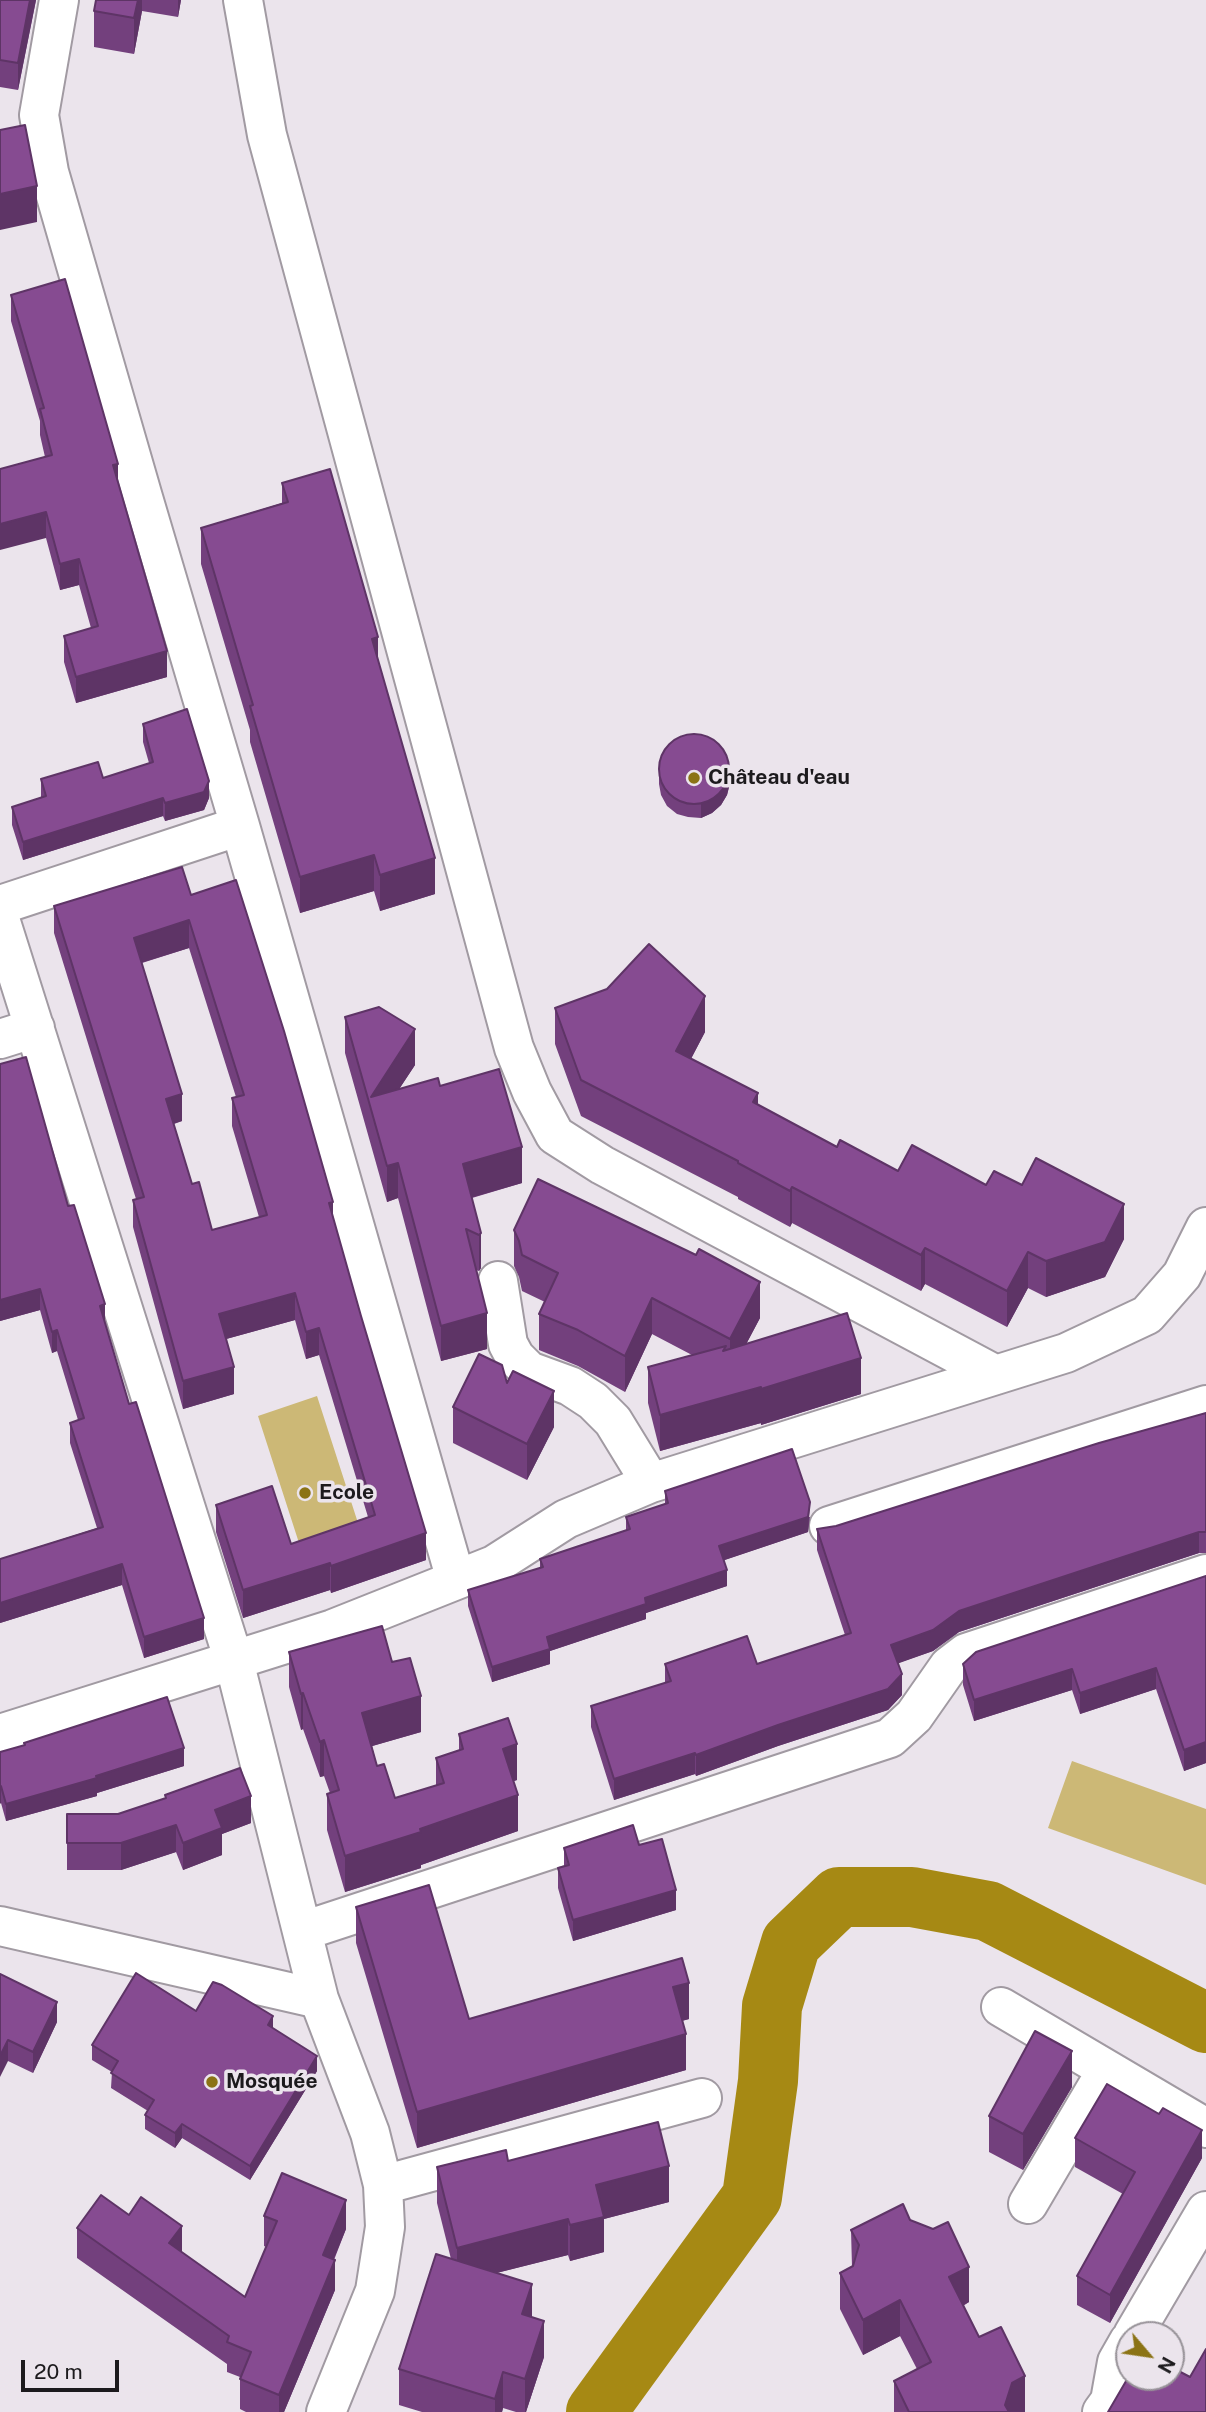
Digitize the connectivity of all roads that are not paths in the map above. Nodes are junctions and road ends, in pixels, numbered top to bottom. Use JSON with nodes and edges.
{"nodes":[{"id":1,"x":59,"y":0,"type":"edge"},
{"id":2,"x":243,"y":0,"type":"edge"},
{"id":3,"x":240,"y":826,"type":"junction"},
{"id":4,"x":0,"y":905,"type":"edge"},
{"id":5,"x":0,"y":919,"type":"edge"},
{"id":6,"x":18,"y":1033,"type":"edge"},
{"id":7,"x":1206,"y":1227,"type":"edge"},
{"id":8,"x":1194,"y":1273,"type":"edge"},
{"id":9,"x":498,"y":1281,"type":"dead end"},
{"id":10,"x":996,"y":1375,"type":"junction"},
{"id":11,"x":1206,"y":1405,"type":"edge"},
{"id":12,"x":651,"y":1483,"type":"junction"},
{"id":13,"x":829,"y":1526,"type":"edge"},
{"id":14,"x":1206,"y":1574,"type":"edge"},
{"id":15,"x":456,"y":1580,"type":"junction"},
{"id":16,"x":234,"y":1661,"type":"junction"},
{"id":17,"x":0,"y":1734,"type":"edge"},
{"id":18,"x":0,"y":1926,"type":"edge"},
{"id":19,"x":303,"y":1931,"type":"junction"},
{"id":20,"x":319,"y":1999,"type":"junction"},
{"id":21,"x":1001,"y":2007,"type":"dead end"},
{"id":22,"x":1107,"y":2070,"type":"junction"},
{"id":23,"x":702,"y":2098,"type":"dead end"},
{"id":24,"x":1206,"y":2128,"type":"edge"},
{"id":25,"x":383,"y":2185,"type":"junction"},
{"id":26,"x":1028,"y":2204,"type":"dead end"},
{"id":27,"x":1206,"y":2211,"type":"edge"},
{"id":28,"x":1141,"y":2321,"type":"edge"},
{"id":29,"x":1115,"y":2368,"type":"edge"},
{"id":30,"x":326,"y":2412,"type":"edge"},
{"id":31,"x":1102,"y":2412,"type":"edge"}],
"edges":[{"from":1,"to":3,"type":"street"},
{"from":2,"to":10,"type":"street"},
{"from":3,"to":4,"type":"street"},
{"from":3,"to":15,"type":"street"},
{"from":5,"to":6,"type":"street"},
{"from":6,"to":16,"type":"street"},
{"from":7,"to":8,"type":"street"},
{"from":8,"to":10,"type":"street"},
{"from":9,"to":12,"type":"street"},
{"from":10,"to":12,"type":"street"},
{"from":11,"to":13,"type":"street"},
{"from":12,"to":15,"type":"street"},
{"from":14,"to":19,"type":"street"},
{"from":15,"to":16,"type":"street"},
{"from":16,"to":17,"type":"street"},
{"from":16,"to":19,"type":"street"},
{"from":18,"to":20,"type":"street"},
{"from":19,"to":20,"type":"street"},
{"from":20,"to":25,"type":"street"},
{"from":21,"to":22,"type":"street"},
{"from":22,"to":24,"type":"street"},
{"from":22,"to":26,"type":"street"},
{"from":23,"to":25,"type":"street"},
{"from":25,"to":30,"type":"street"},
{"from":27,"to":28,"type":"street"},
{"from":29,"to":31,"type":"street"}]}
